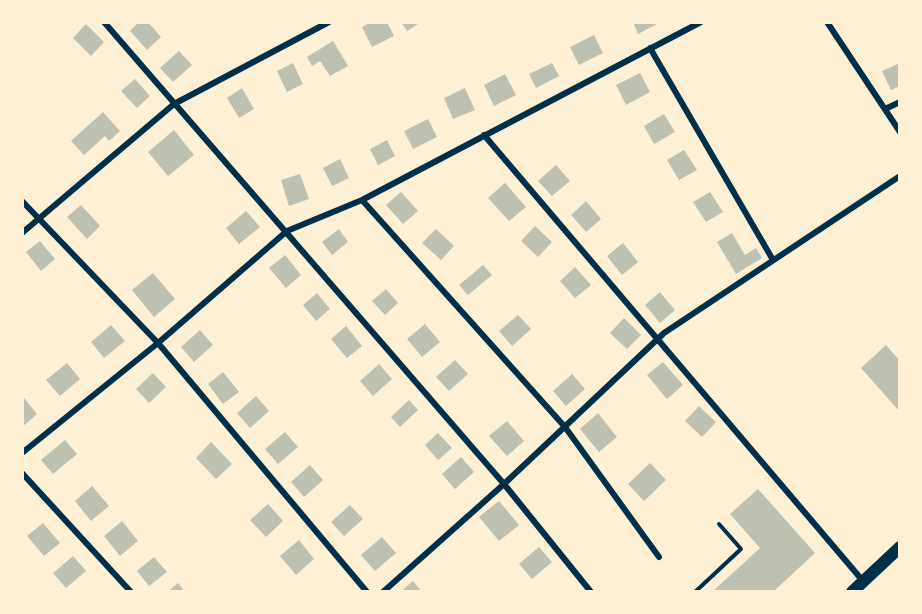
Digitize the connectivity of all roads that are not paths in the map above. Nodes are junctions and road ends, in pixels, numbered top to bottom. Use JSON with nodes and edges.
{"nodes":[{"id":1,"x":104,"y":22,"type":"edge"},
{"id":2,"x":329,"y":22,"type":"edge"},
{"id":3,"x":701,"y":22,"type":"edge"},
{"id":4,"x":827,"y":22,"type":"edge"},
{"id":5,"x":650,"y":48,"type":"junction"},
{"id":6,"x":900,"y":102,"type":"edge"},
{"id":7,"x":174,"y":104,"type":"junction"},
{"id":8,"x":885,"y":109,"type":"junction"},
{"id":9,"x":900,"y":132,"type":"edge"},
{"id":10,"x":484,"y":135,"type":"junction"},
{"id":11,"x":900,"y":176,"type":"edge"},
{"id":12,"x":362,"y":200,"type":"junction"},
{"id":13,"x":22,"y":201,"type":"edge"},
{"id":14,"x":38,"y":220,"type":"junction"},
{"id":15,"x":287,"y":231,"type":"junction"},
{"id":16,"x":22,"y":233,"type":"edge"},
{"id":17,"x":773,"y":260,"type":"junction"},
{"id":18,"x":659,"y":338,"type":"junction"},
{"id":19,"x":158,"y":343,"type":"junction"},
{"id":20,"x":565,"y":427,"type":"junction"},
{"id":21,"x":22,"y":453,"type":"edge"},
{"id":22,"x":22,"y":473,"type":"edge"},
{"id":23,"x":504,"y":484,"type":"junction"},
{"id":24,"x":718,"y":524,"type":"dead end"},
{"id":25,"x":900,"y":548,"type":"edge"},
{"id":26,"x":659,"y":557,"type":"dead end"},
{"id":27,"x":863,"y":581,"type":"junction"},
{"id":28,"x":131,"y":591,"type":"edge"},
{"id":29,"x":366,"y":591,"type":"edge"},
{"id":30,"x":383,"y":591,"type":"edge"},
{"id":31,"x":591,"y":591,"type":"edge"},
{"id":32,"x":695,"y":591,"type":"edge"},
{"id":33,"x":852,"y":591,"type":"edge"}],
"edges":[{"from":1,"to":7,"type":"street"},
{"from":2,"to":7,"type":"street"},
{"from":3,"to":5,"type":"street"},
{"from":4,"to":8,"type":"street"},
{"from":5,"to":10,"type":"street"},
{"from":5,"to":17,"type":"street"},
{"from":6,"to":8,"type":"street"},
{"from":7,"to":14,"type":"street"},
{"from":7,"to":15,"type":"street"},
{"from":8,"to":9,"type":"street"},
{"from":10,"to":12,"type":"street"},
{"from":10,"to":18,"type":"street"},
{"from":11,"to":17,"type":"street"},
{"from":12,"to":15,"type":"street"},
{"from":12,"to":20,"type":"street"},
{"from":13,"to":14,"type":"street"},
{"from":14,"to":16,"type":"street"},
{"from":14,"to":19,"type":"street"},
{"from":15,"to":19,"type":"street"},
{"from":15,"to":23,"type":"street"},
{"from":17,"to":18,"type":"street"},
{"from":18,"to":20,"type":"street"},
{"from":18,"to":27,"type":"street"},
{"from":19,"to":21,"type":"street"},
{"from":19,"to":29,"type":"street"},
{"from":20,"to":23,"type":"street"},
{"from":20,"to":26,"type":"street"},
{"from":22,"to":28,"type":"street"},
{"from":23,"to":30,"type":"street"},
{"from":23,"to":31,"type":"street"},
{"from":24,"to":32,"type":"lane"},
{"from":25,"to":27,"type":"main road"},
{"from":27,"to":33,"type":"main road"}]}
